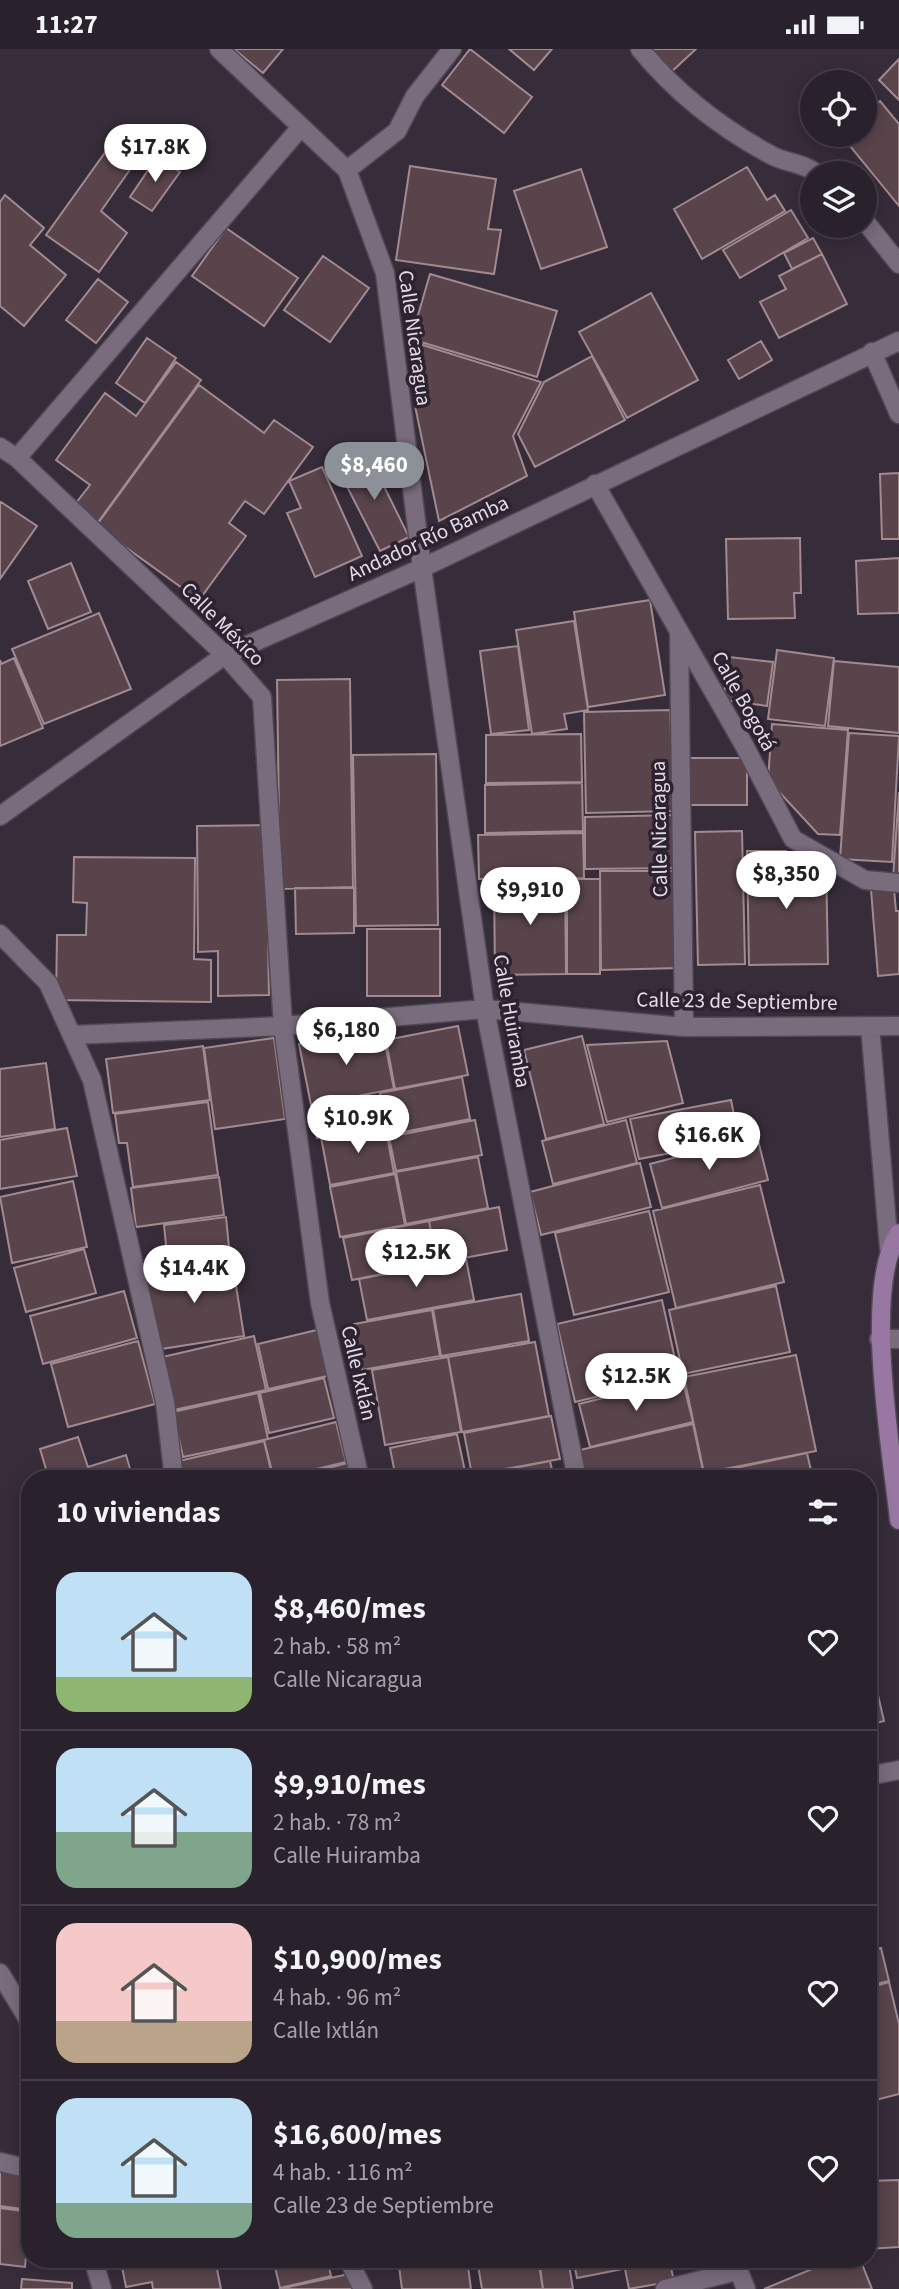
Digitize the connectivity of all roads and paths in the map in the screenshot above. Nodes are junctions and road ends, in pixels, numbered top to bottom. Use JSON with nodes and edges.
{"nodes":[{"id":1,"x":219,"y":49,"type":"edge"},
{"id":2,"x":452,"y":49,"type":"edge"},
{"id":3,"x":640,"y":49,"type":"edge"},
{"id":4,"x":301,"y":127,"type":"junction"},
{"id":5,"x":800,"y":167,"type":"edge"},
{"id":6,"x":347,"y":170,"type":"junction"},
{"id":7,"x":877,"y":236,"type":"edge"},
{"id":8,"x":899,"y":264,"type":"edge"},
{"id":9,"x":899,"y":341,"type":"edge"},
{"id":10,"x":872,"y":352,"type":"junction"},
{"id":11,"x":899,"y":414,"type":"edge"},
{"id":12,"x":0,"y":447,"type":"edge"},
{"id":13,"x":17,"y":458,"type":"junction"},
{"id":14,"x":595,"y":484,"type":"junction"},
{"id":15,"x":422,"y":568,"type":"junction"},
{"id":16,"x":679,"y":630,"type":"junction"},
{"id":17,"x":225,"y":655,"type":"junction"},
{"id":18,"x":0,"y":816,"type":"edge"},
{"id":19,"x":899,"y":883,"type":"edge"},
{"id":20,"x":0,"y":934,"type":"edge"},
{"id":21,"x":485,"y":1009,"type":"junction"},
{"id":22,"x":284,"y":1026,"type":"junction"},
{"id":23,"x":870,"y":1026,"type":"junction"},
{"id":24,"x":899,"y":1026,"type":"edge"},
{"id":25,"x":684,"y":1027,"type":"junction"},
{"id":26,"x":72,"y":1035,"type":"junction"},
{"id":27,"x":894,"y":1240,"type":"edge"},
{"id":28,"x":879,"y":1339,"type":"junction"},
{"id":29,"x":899,"y":1339,"type":"edge"},
{"id":30,"x":173,"y":1470,"type":"edge"},
{"id":31,"x":358,"y":1470,"type":"edge"},
{"id":32,"x":575,"y":1470,"type":"edge"},
{"id":33,"x":899,"y":1520,"type":"edge"},
{"id":34,"x":899,"y":1770,"type":"edge"},
{"id":35,"x":877,"y":1774,"type":"edge"},
{"id":36,"x":0,"y":1973,"type":"edge"},
{"id":37,"x":21,"y":2009,"type":"edge"},
{"id":38,"x":0,"y":2162,"type":"edge"},
{"id":39,"x":21,"y":2167,"type":"edge"},
{"id":40,"x":96,"y":2268,"type":"edge"},
{"id":41,"x":352,"y":2268,"type":"edge"},
{"id":42,"x":727,"y":2268,"type":"edge"},
{"id":43,"x":737,"y":2268,"type":"edge"},
{"id":44,"x":102,"y":2289,"type":"edge"},
{"id":45,"x":363,"y":2289,"type":"edge"},
{"id":46,"x":665,"y":2289,"type":"edge"},
{"id":47,"x":746,"y":2289,"type":"edge"}],
"edges":[{"from":1,"to":4,"type":"street","name":"Calle Nicaragua"},
{"from":2,"to":6,"type":"street"},
{"from":3,"to":5,"type":"street"},
{"from":4,"to":6,"type":"street","name":"Calle Nicaragua"},
{"from":4,"to":13,"type":"street"},
{"from":6,"to":15,"type":"street","name":"Calle Nicaragua"},
{"from":7,"to":8,"type":"street"},
{"from":9,"to":10,"type":"street","name":"Andador Río Bamba"},
{"from":10,"to":11,"type":"street"},
{"from":10,"to":14,"type":"street","name":"Andador Río Bamba"},
{"from":12,"to":13,"type":"street","name":"Calle México"},
{"from":13,"to":17,"type":"street","name":"Calle México"},
{"from":14,"to":15,"type":"street","name":"Andador Río Bamba"},
{"from":14,"to":16,"type":"street","name":"Calle Bogotá"},
{"from":15,"to":17,"type":"street","name":"Andador Río Bamba"},
{"from":15,"to":21,"type":"street","name":"Calle Huiramba"},
{"from":16,"to":19,"type":"street","name":"Calle Bogotá"},
{"from":16,"to":25,"type":"street","name":"Calle Nicaragua"},
{"from":17,"to":18,"type":"street","name":"Andador Río Bamba"},
{"from":17,"to":22,"type":"street","name":"Calle México"},
{"from":20,"to":26,"type":"street"},
{"from":21,"to":22,"type":"street","name":"Calle 23 de Septiembre"},
{"from":21,"to":25,"type":"street","name":"Calle 23 de Septiembre"},
{"from":21,"to":32,"type":"street","name":"Calle Huiramba"},
{"from":22,"to":26,"type":"street","name":"Calle 23 de Septiembre"},
{"from":22,"to":31,"type":"street","name":"Calle Ixtlán"},
{"from":23,"to":24,"type":"street","name":"Calle 23 de Septiembre"},
{"from":23,"to":25,"type":"street","name":"Calle 23 de Septiembre"},
{"from":23,"to":27,"type":"street"},
{"from":26,"to":30,"type":"street"},
{"from":27,"to":28,"type":"street"},
{"from":28,"to":29,"type":"street"},
{"from":28,"to":33,"type":"street"},
{"from":34,"to":35,"type":"street"},
{"from":36,"to":37,"type":"street"},
{"from":38,"to":39,"type":"street"},
{"from":40,"to":44,"type":"street"},
{"from":41,"to":45,"type":"street"},
{"from":42,"to":46,"type":"street"},
{"from":43,"to":47,"type":"street"}]}
